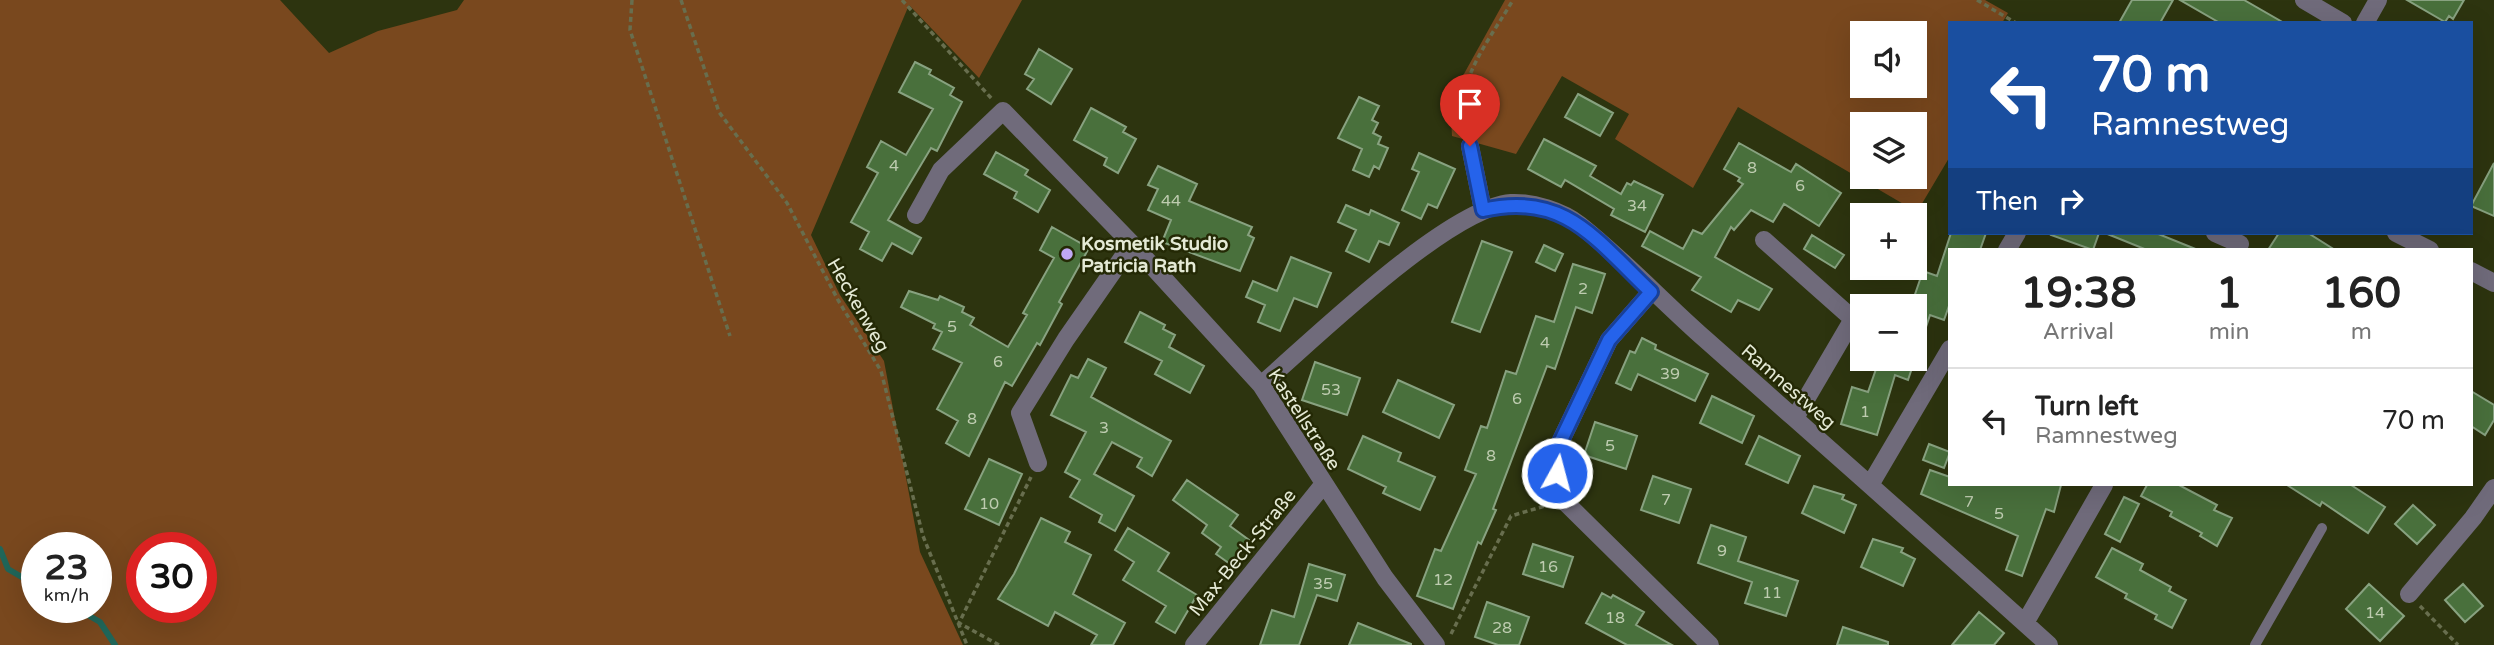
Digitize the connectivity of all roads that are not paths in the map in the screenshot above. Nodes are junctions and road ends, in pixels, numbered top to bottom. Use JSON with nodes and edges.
{"nodes":[{"id":1,"x":2304,"y":0,"type":"edge"},
{"id":2,"x":2378,"y":0,"type":"edge"},
{"id":3,"x":2340,"y":21,"type":"edge"},
{"id":4,"x":2366,"y":21,"type":"edge"},
{"id":5,"x":1470,"y":146,"type":"road end"},
{"id":6,"x":1483,"y":210,"type":"junction"},
{"id":7,"x":916,"y":215,"type":"dead end"},
{"id":8,"x":2221,"y":235,"type":"edge"},
{"id":9,"x":2400,"y":235,"type":"edge"},
{"id":10,"x":1763,"y":240,"type":"dead end"},
{"id":11,"x":2241,"y":242,"type":"edge"},
{"id":12,"x":1132,"y":244,"type":"junction"},
{"id":13,"x":2426,"y":248,"type":"edge"},
{"id":14,"x":2473,"y":272,"type":"edge"},
{"id":15,"x":2494,"y":283,"type":"edge"},
{"id":16,"x":1651,"y":292,"type":"junction"},
{"id":17,"x":1948,"y":352,"type":"edge"},
{"id":18,"x":1261,"y":385,"type":"junction"},
{"id":19,"x":1795,"y":418,"type":"junction"},
{"id":20,"x":1038,"y":463,"type":"road end"},
{"id":21,"x":1323,"y":485,"type":"junction"},
{"id":22,"x":1870,"y":485,"type":"junction"},
{"id":23,"x":2103,"y":486,"type":"edge"},
{"id":24,"x":2494,"y":488,"type":"edge"},
{"id":25,"x":2322,"y":528,"type":"dead end"},
{"id":26,"x":2409,"y":594,"type":"road end"},
{"id":27,"x":2025,"y":623,"type":"junction"},
{"id":28,"x":1194,"y":645,"type":"edge"},
{"id":29,"x":1436,"y":645,"type":"edge"},
{"id":30,"x":1710,"y":645,"type":"edge"},
{"id":31,"x":2048,"y":645,"type":"edge"},
{"id":32,"x":2255,"y":645,"type":"edge"}],
"edges":[{"from":1,"to":3,"type":"street"},
{"from":2,"to":4,"type":"street"},
{"from":5,"to":6,"type":"street"},
{"from":6,"to":16,"type":"street","name":"Ramnestweg"},
{"from":6,"to":18,"type":"street","name":"Ramnestweg"},
{"from":7,"to":12,"type":"street","name":"Kastellstraße"},
{"from":8,"to":11,"type":"street"},
{"from":9,"to":13,"type":"street"},
{"from":10,"to":19,"type":"street"},
{"from":12,"to":18,"type":"street","name":"Kastellstraße"},
{"from":12,"to":20,"type":"street"},
{"from":14,"to":15,"type":"street"},
{"from":16,"to":19,"type":"street","name":"Ramnestweg"},
{"from":16,"to":30,"type":"street"},
{"from":17,"to":22,"type":"street"},
{"from":18,"to":21,"type":"street","name":"Kastellstraße"},
{"from":19,"to":22,"type":"street","name":"Ramnestweg"},
{"from":21,"to":28,"type":"street","name":"Max-Beck-Straße"},
{"from":21,"to":29,"type":"street","name":"Kastellstraße"},
{"from":22,"to":27,"type":"street","name":"Ramnestweg"},
{"from":23,"to":27,"type":"street"},
{"from":24,"to":26,"type":"street"},
{"from":25,"to":32,"type":"lane"},
{"from":27,"to":31,"type":"street","name":"Ramnestweg"}]}
